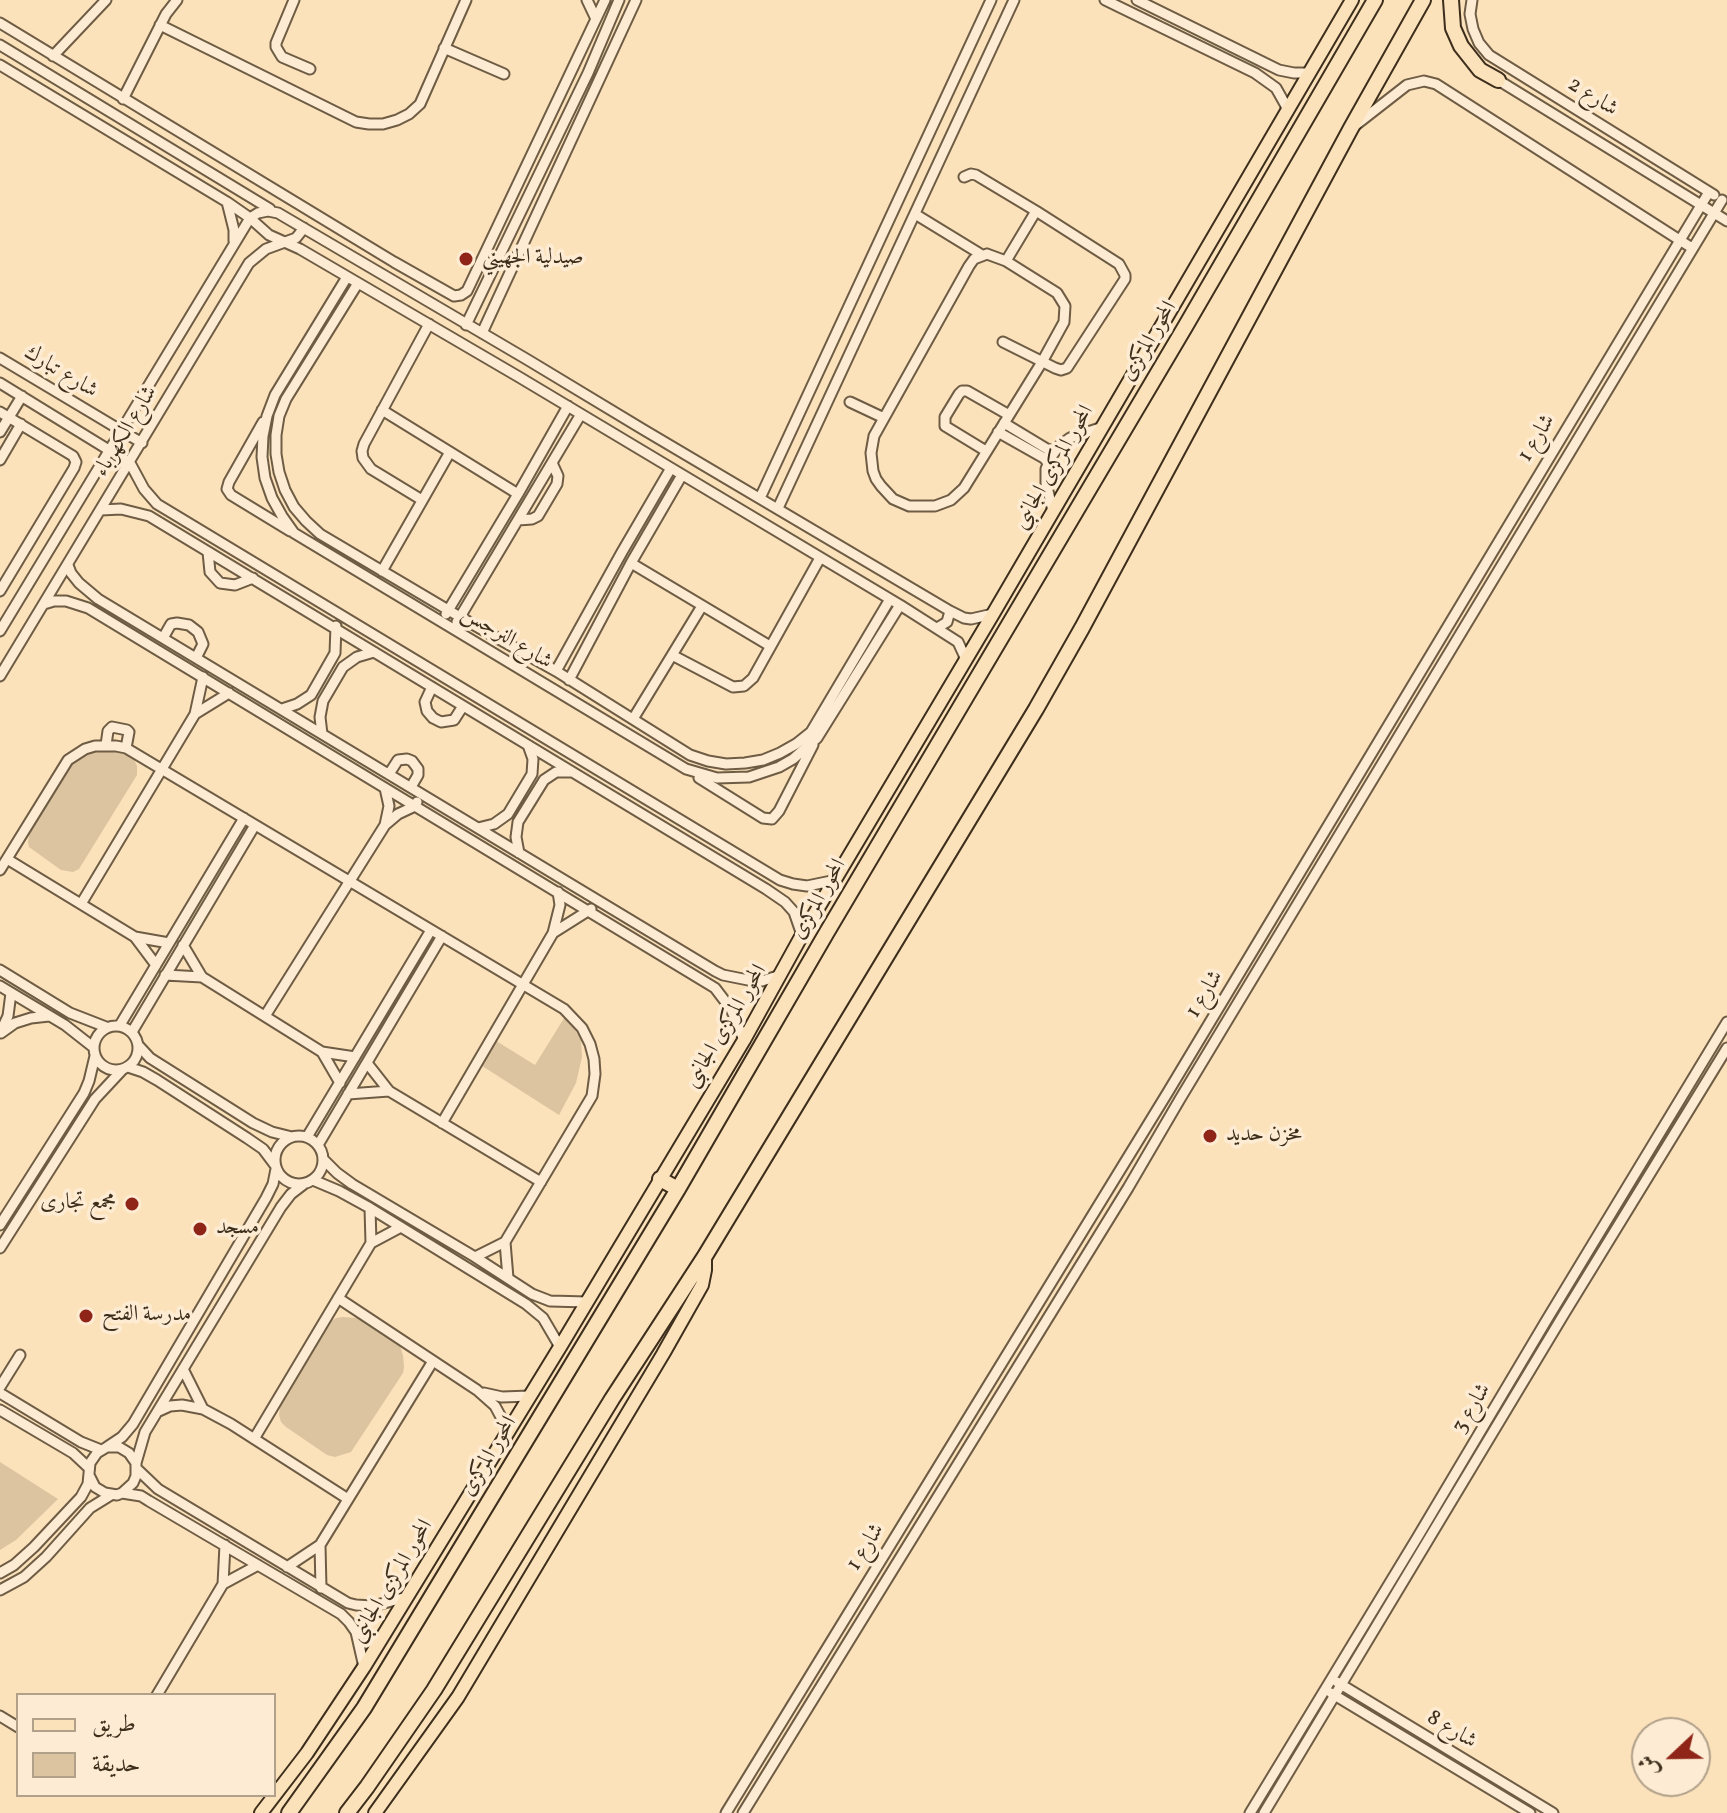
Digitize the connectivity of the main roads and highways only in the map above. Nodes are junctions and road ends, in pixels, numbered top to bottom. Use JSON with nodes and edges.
{"nodes":[{"id":1,"x":1352,"y":0,"type":"edge"},
{"id":2,"x":1375,"y":0,"type":"edge"},
{"id":3,"x":1423,"y":0,"type":"edge"},
{"id":4,"x":1451,"y":0,"type":"edge"},
{"id":5,"x":1498,"y":80,"type":"road end"},
{"id":6,"x":660,"y":1179,"type":"junction"},
{"id":7,"x":678,"y":1189,"type":"junction"},
{"id":8,"x":705,"y":1256,"type":"junction"},
{"id":9,"x":276,"y":1793,"type":"edge"},
{"id":10,"x":273,"y":1797,"type":"edge"},
{"id":11,"x":261,"y":1813,"type":"edge"},
{"id":12,"x":289,"y":1813,"type":"edge"},
{"id":13,"x":347,"y":1813,"type":"edge"},
{"id":14,"x":375,"y":1813,"type":"edge"}],
"edges":[{"from":1,"to":6,"type":"main road","name":"المحور المركزى الجانبى"},
{"from":2,"to":7,"type":"highway","name":"المحور المركزى"},
{"from":3,"to":8,"type":"highway"},
{"from":4,"to":5,"type":"highway"},
{"from":6,"to":7,"type":"highway"},
{"from":6,"to":9,"type":"main road","name":"المحور المركزى الجانبى"},
{"from":7,"to":12,"type":"highway","name":"المحور المركزى"},
{"from":8,"to":13,"type":"highway"},
{"from":8,"to":14,"type":"main road"},
{"from":10,"to":11,"type":"main road","name":"المحور المركزى الجانبى"}]}
